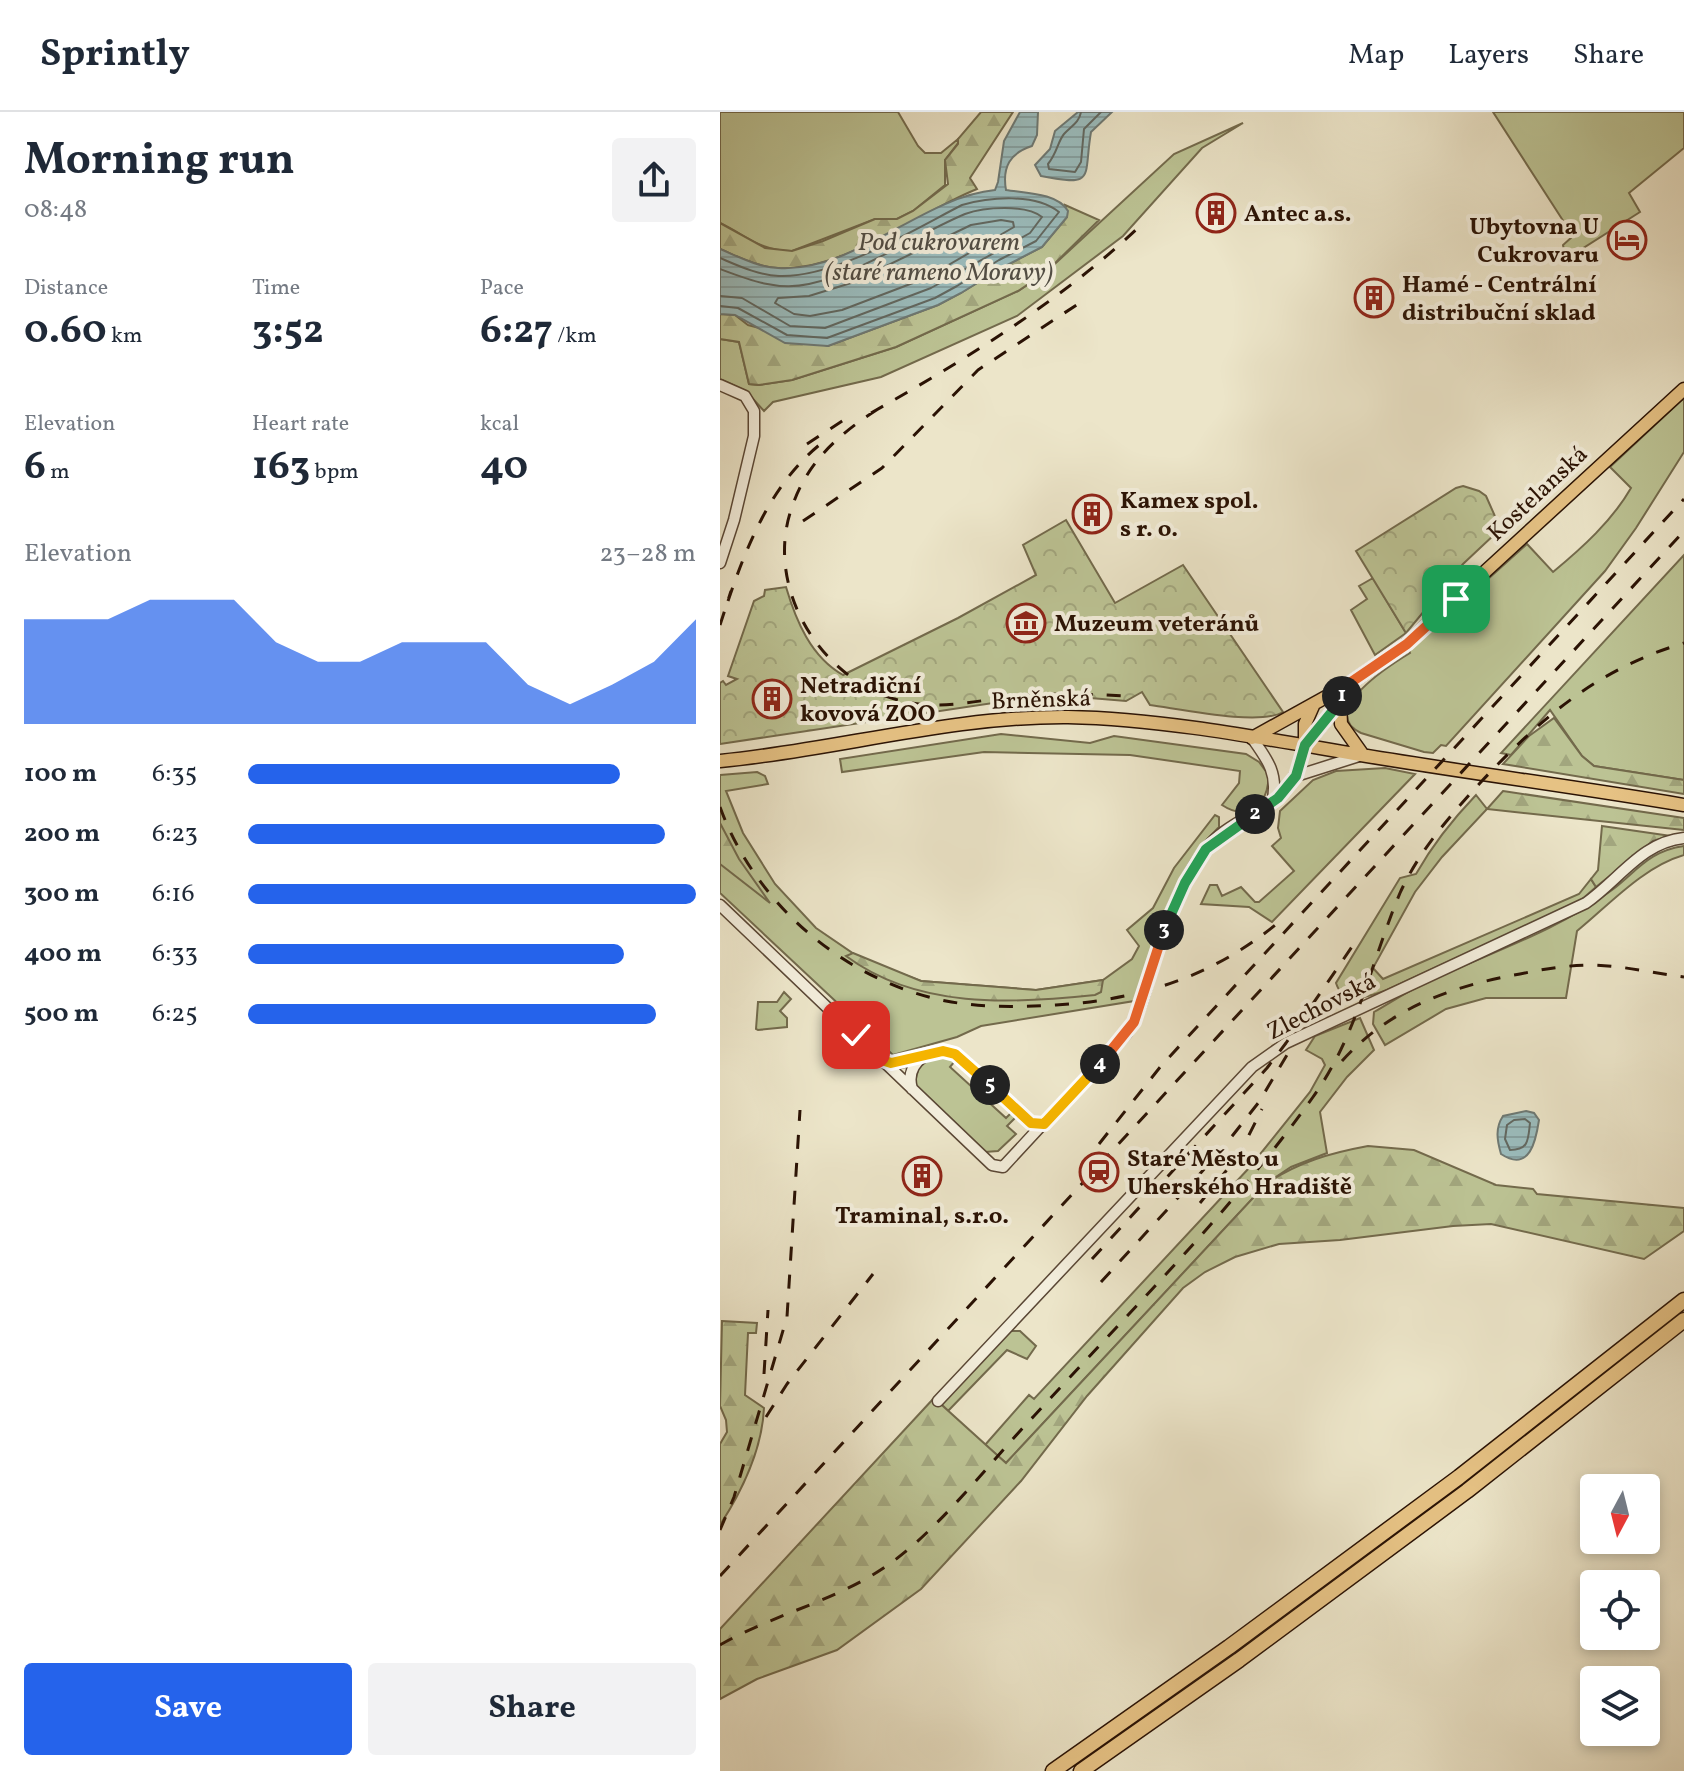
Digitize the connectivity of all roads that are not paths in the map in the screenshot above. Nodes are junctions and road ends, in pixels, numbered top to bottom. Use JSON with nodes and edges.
{"nodes":[{"id":1,"x":720,"y":385,"type":"edge"},
{"id":2,"x":1684,"y":389,"type":"edge"},
{"id":3,"x":720,"y":563,"type":"edge"},
{"id":4,"x":1344,"y":687,"type":"junction"},
{"id":5,"x":1340,"y":702,"type":"junction"},
{"id":6,"x":1314,"y":705,"type":"junction"},
{"id":7,"x":1252,"y":738,"type":"junction"},
{"id":8,"x":1305,"y":745,"type":"junction"},
{"id":9,"x":1363,"y":755,"type":"junction"},
{"id":10,"x":720,"y":761,"type":"edge"},
{"id":11,"x":1296,"y":776,"type":"junction"},
{"id":12,"x":1272,"y":803,"type":"junction"},
{"id":13,"x":1684,"y":805,"type":"edge"},
{"id":14,"x":1684,"y":838,"type":"edge"},
{"id":15,"x":720,"y":905,"type":"edge"},
{"id":16,"x":925,"y":1056,"type":"junction"},
{"id":17,"x":882,"y":1060,"type":"junction"},
{"id":18,"x":913,"y":1091,"type":"junction"},
{"id":19,"x":1044,"y":1124,"type":"junction"},
{"id":20,"x":1684,"y":1300,"type":"edge"},
{"id":21,"x":1684,"y":1320,"type":"edge"},
{"id":22,"x":938,"y":1401,"type":"dead end"},
{"id":23,"x":1053,"y":1771,"type":"edge"},
{"id":24,"x":1081,"y":1771,"type":"edge"}],
"edges":[{"from":1,"to":3,"type":"street"},
{"from":2,"to":4,"type":"main road","name":"Kostelanská"},
{"from":4,"to":5,"type":"main road"},
{"from":4,"to":6,"type":"main road","name":"Kostelanská"},
{"from":5,"to":8,"type":"main road"},
{"from":5,"to":9,"type":"main road"},
{"from":6,"to":7,"type":"main road","name":"Kostelanská"},
{"from":6,"to":8,"type":"main road"},
{"from":7,"to":8,"type":"main road","name":"Brněnská"},
{"from":7,"to":10,"type":"main road","name":"Brněnská"},
{"from":7,"to":12,"type":"street"},
{"from":8,"to":9,"type":"main road","name":"Brněnská"},
{"from":8,"to":11,"type":"street"},
{"from":9,"to":11,"type":"street"},
{"from":9,"to":13,"type":"main road","name":"Brněnská"},
{"from":11,"to":12,"type":"street"},
{"from":12,"to":19,"type":"street"},
{"from":14,"to":22,"type":"street","name":"Zlechovská"},
{"from":15,"to":17,"type":"street"},
{"from":16,"to":17,"type":"street"},
{"from":16,"to":18,"type":"street"},
{"from":16,"to":19,"type":"street"},
{"from":17,"to":18,"type":"street"},
{"from":18,"to":19,"type":"street"},
{"from":20,"to":23,"type":"highway"},
{"from":21,"to":24,"type":"highway"}]}
